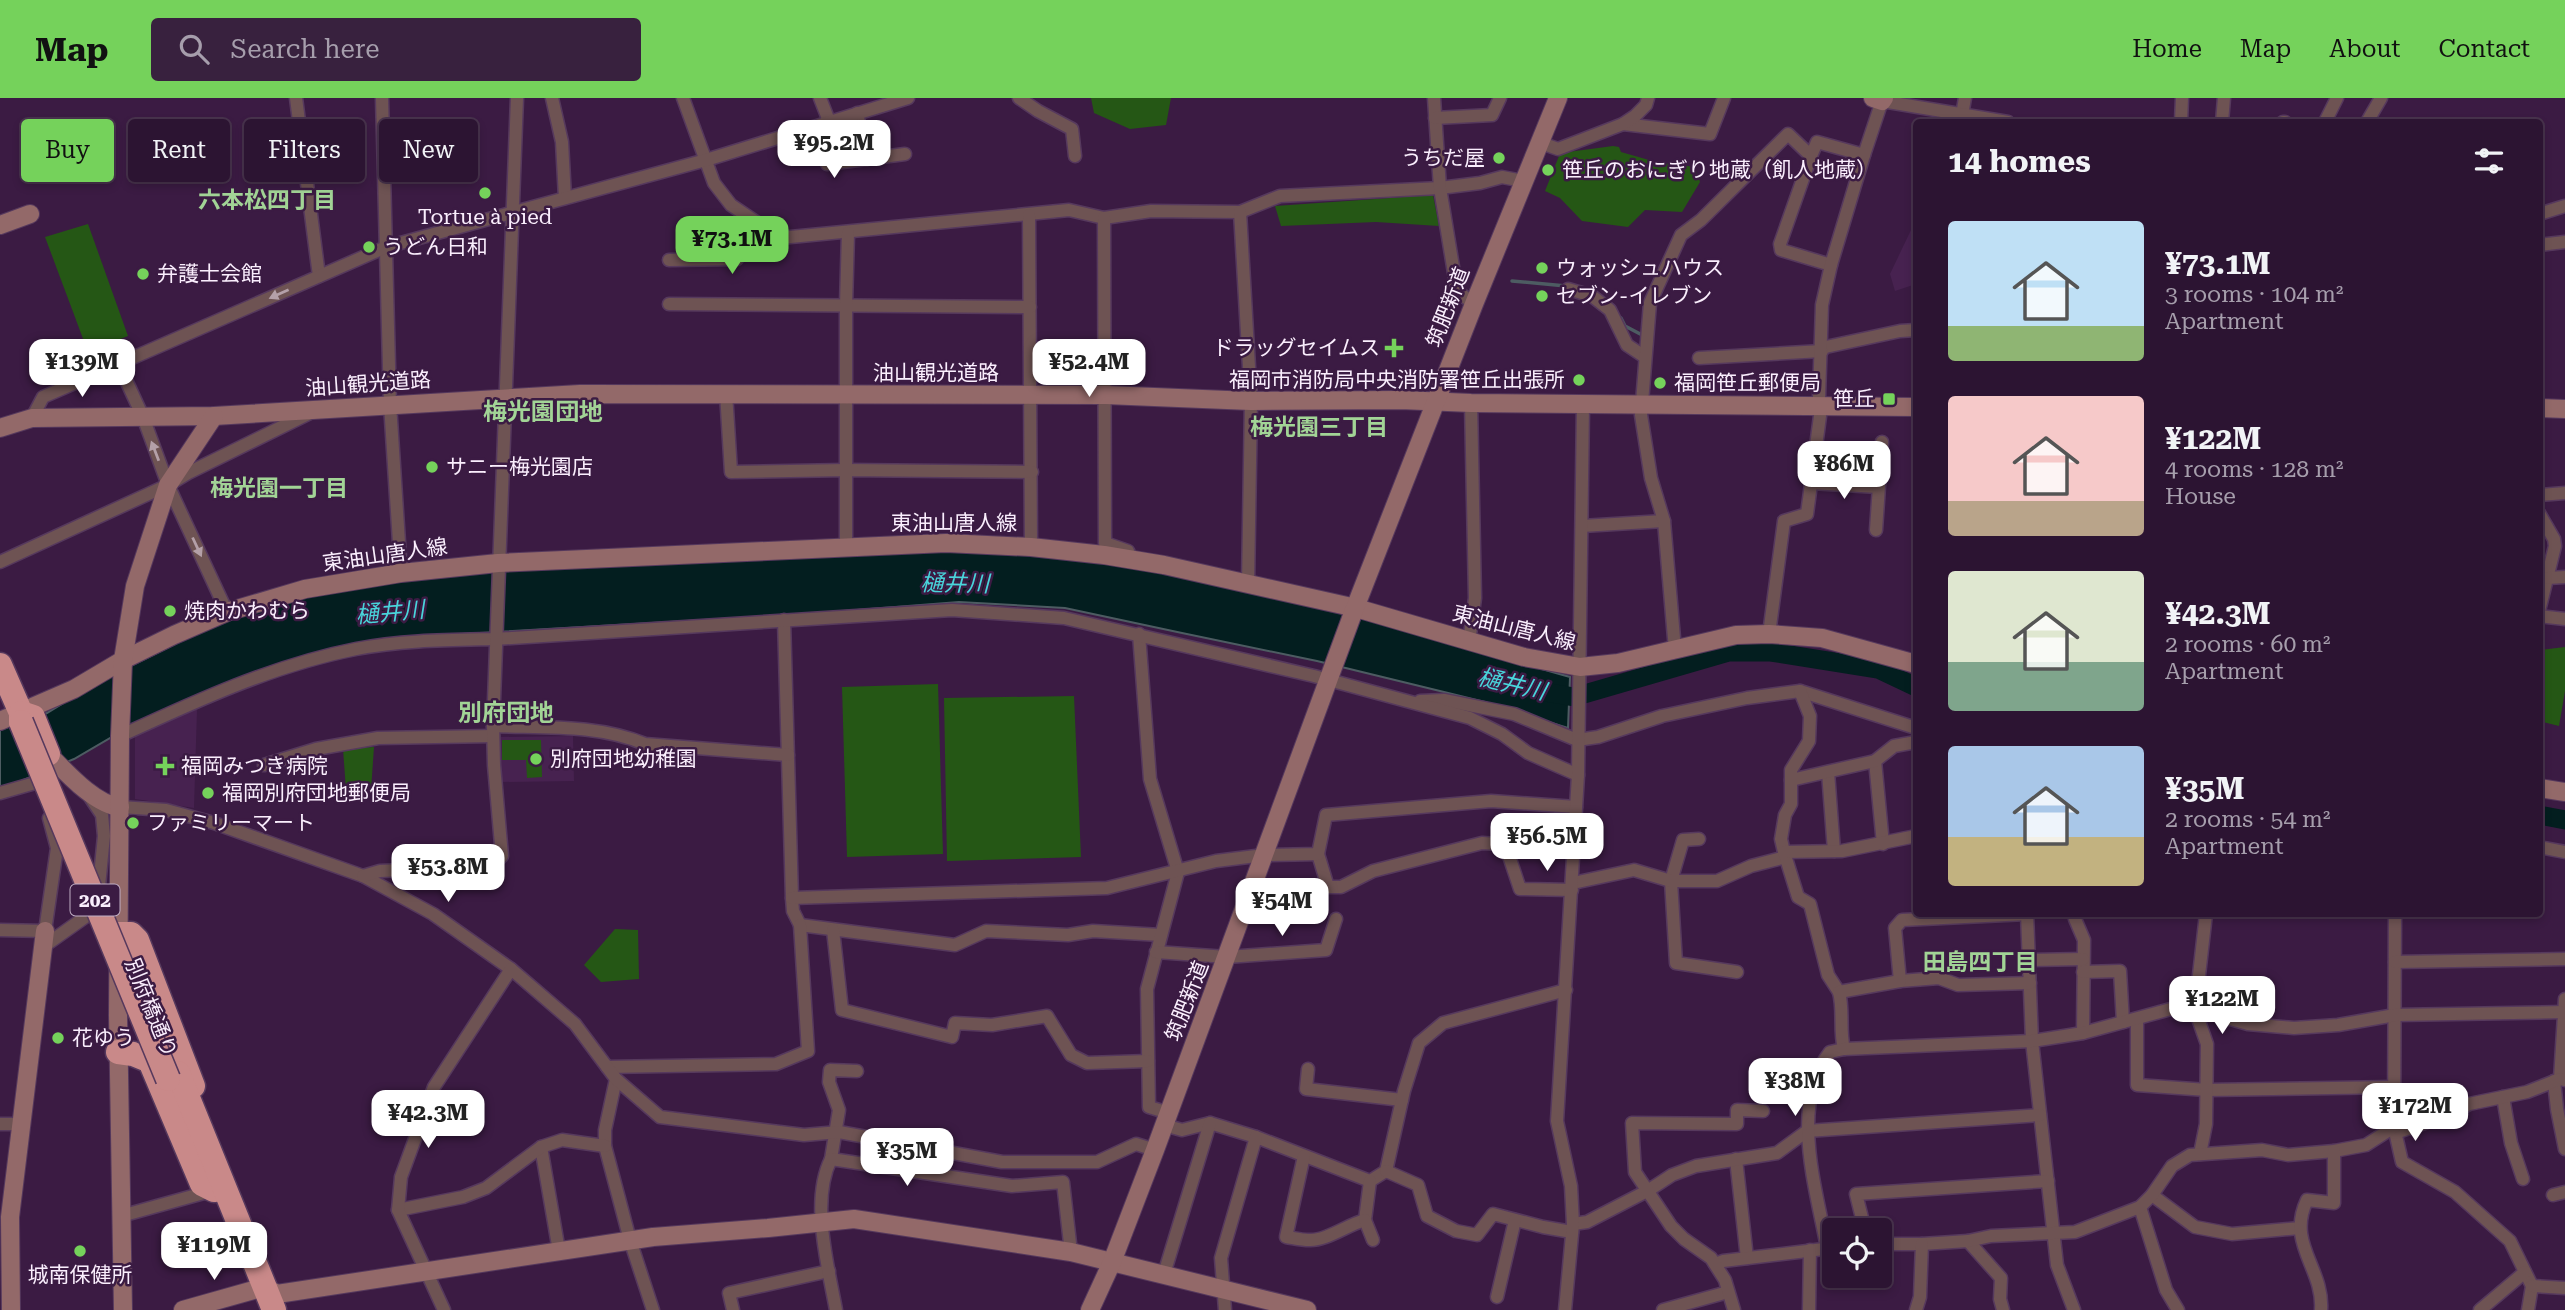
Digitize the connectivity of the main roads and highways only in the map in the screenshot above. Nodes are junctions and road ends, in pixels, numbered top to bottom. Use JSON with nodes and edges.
{"nodes":[{"id":1,"x":0,"y":665,"type":"edge"},
{"id":2,"x":19,"y":718,"type":"edge"},
{"id":3,"x":118,"y":934,"type":"road end"},
{"id":4,"x":118,"y":1052,"type":"road end"},
{"id":5,"x":173,"y":1076,"type":"junction"},
{"id":6,"x":205,"y":1138,"type":"junction"},
{"id":7,"x":214,"y":1190,"type":"junction"},
{"id":8,"x":261,"y":1296,"type":"edge"},
{"id":9,"x":274,"y":1310,"type":"edge"}],
"edges":[{"from":1,"to":2,"type":"highway","name":"別府橋通り","number":"202"},
{"from":2,"to":5,"type":"highway","name":"別府橋通り","number":"202"},
{"from":3,"to":6,"type":"highway"},
{"from":4,"to":7,"type":"highway"},
{"from":5,"to":6,"type":"highway","name":"別府橋通り","number":"202"},
{"from":5,"to":7,"type":"highway","name":"別府橋通り","number":"202"},
{"from":6,"to":8,"type":"highway","name":"別府橋通り","number":"202"},
{"from":7,"to":8,"type":"highway","name":"別府橋通り","number":"202"},
{"from":8,"to":9,"type":"highway","name":"別府橋通り","number":"202"}]}
